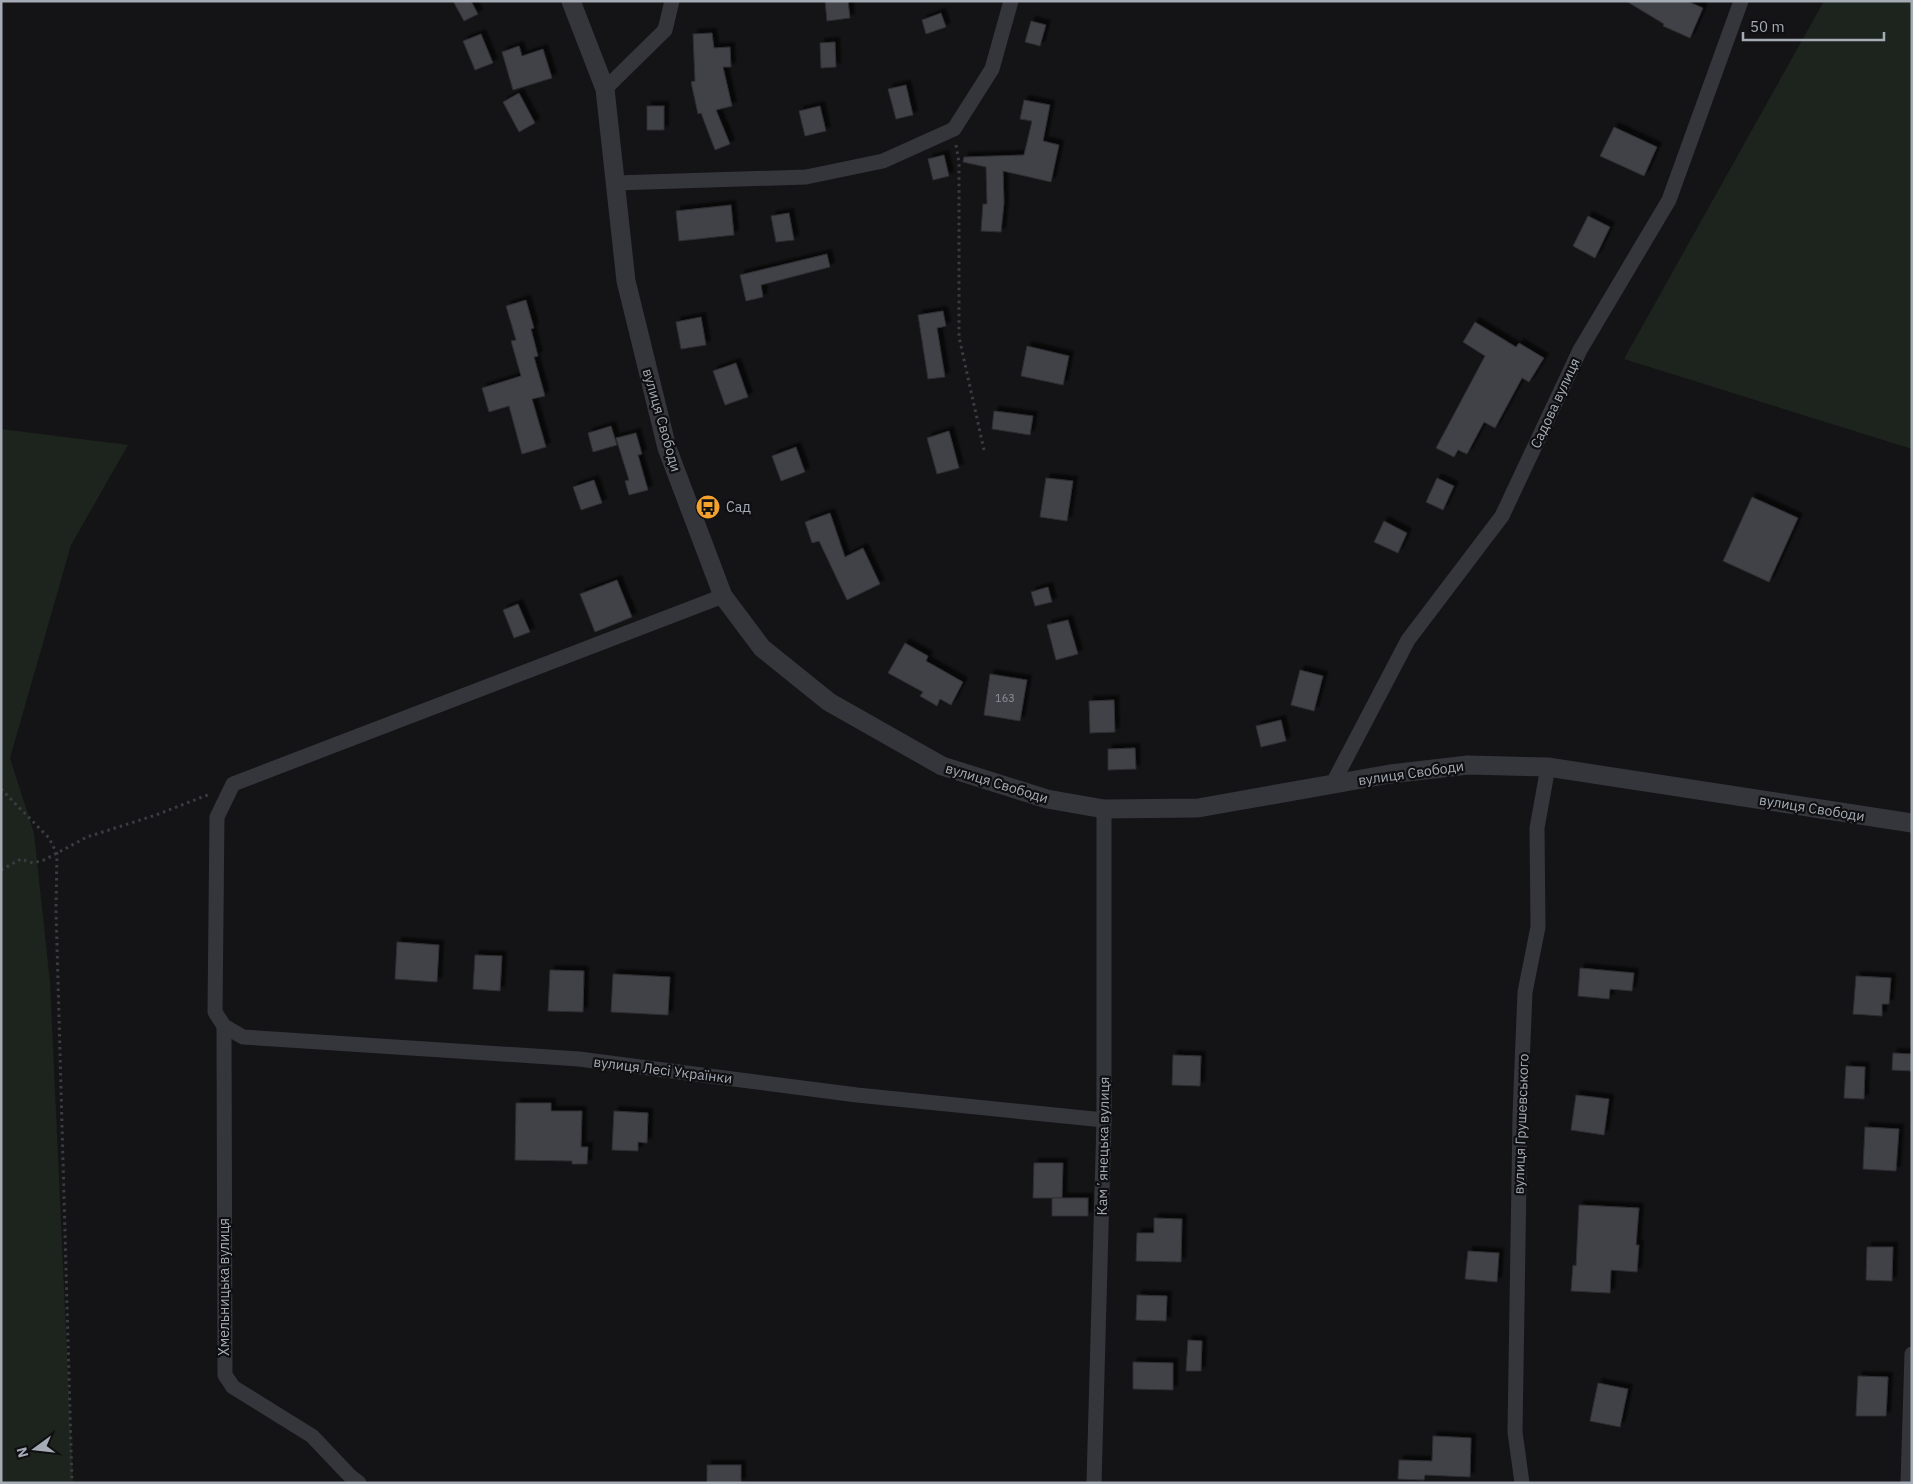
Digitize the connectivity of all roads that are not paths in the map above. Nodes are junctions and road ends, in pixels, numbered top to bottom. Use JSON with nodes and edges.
{"nodes":[{"id":1,"x":571,"y":1,"type":"edge"},
{"id":2,"x":672,"y":1,"type":"edge"},
{"id":3,"x":1011,"y":1,"type":"edge"},
{"id":4,"x":1741,"y":1,"type":"edge"},
{"id":5,"x":605,"y":89,"type":"junction"},
{"id":6,"x":615,"y":184,"type":"junction"},
{"id":7,"x":723,"y":596,"type":"junction"},
{"id":8,"x":1548,"y":767,"type":"junction"},
{"id":9,"x":1332,"y":785,"type":"junction"},
{"id":10,"x":1104,"y":809,"type":"junction"},
{"id":11,"x":1912,"y":824,"type":"edge"},
{"id":12,"x":224,"y":1026,"type":"junction"},
{"id":13,"x":1104,"y":1120,"type":"junction"},
{"id":14,"x":1912,"y":1354,"type":"edge"},
{"id":15,"x":359,"y":1483,"type":"edge"},
{"id":16,"x":1094,"y":1483,"type":"edge"},
{"id":17,"x":1522,"y":1483,"type":"edge"},
{"id":18,"x":1908,"y":1483,"type":"edge"}],
"edges":[{"from":1,"to":5,"type":"street","name":"вулиця Свободи"},
{"from":2,"to":5,"type":"street"},
{"from":3,"to":6,"type":"street"},
{"from":4,"to":9,"type":"street","name":"Садова вулиця"},
{"from":5,"to":6,"type":"street","name":"вулиця Свободи"},
{"from":6,"to":7,"type":"street","name":"вулиця Свободи"},
{"from":7,"to":10,"type":"street","name":"вулиця Свободи"},
{"from":7,"to":12,"type":"street"},
{"from":8,"to":9,"type":"street","name":"вулиця Свободи"},
{"from":8,"to":11,"type":"street","name":"вулиця Свободи"},
{"from":8,"to":17,"type":"street","name":"вулиця Грушевського"},
{"from":9,"to":10,"type":"street","name":"вулиця Свободи"},
{"from":10,"to":13,"type":"street","name":"Камʼянецька вулиця"},
{"from":12,"to":13,"type":"street","name":"вулиця Лесі Українки"},
{"from":12,"to":15,"type":"street","name":"Хмельницька вулиця"},
{"from":13,"to":16,"type":"street","name":"Камʼянецька вулиця"},
{"from":14,"to":18,"type":"street"}]}
